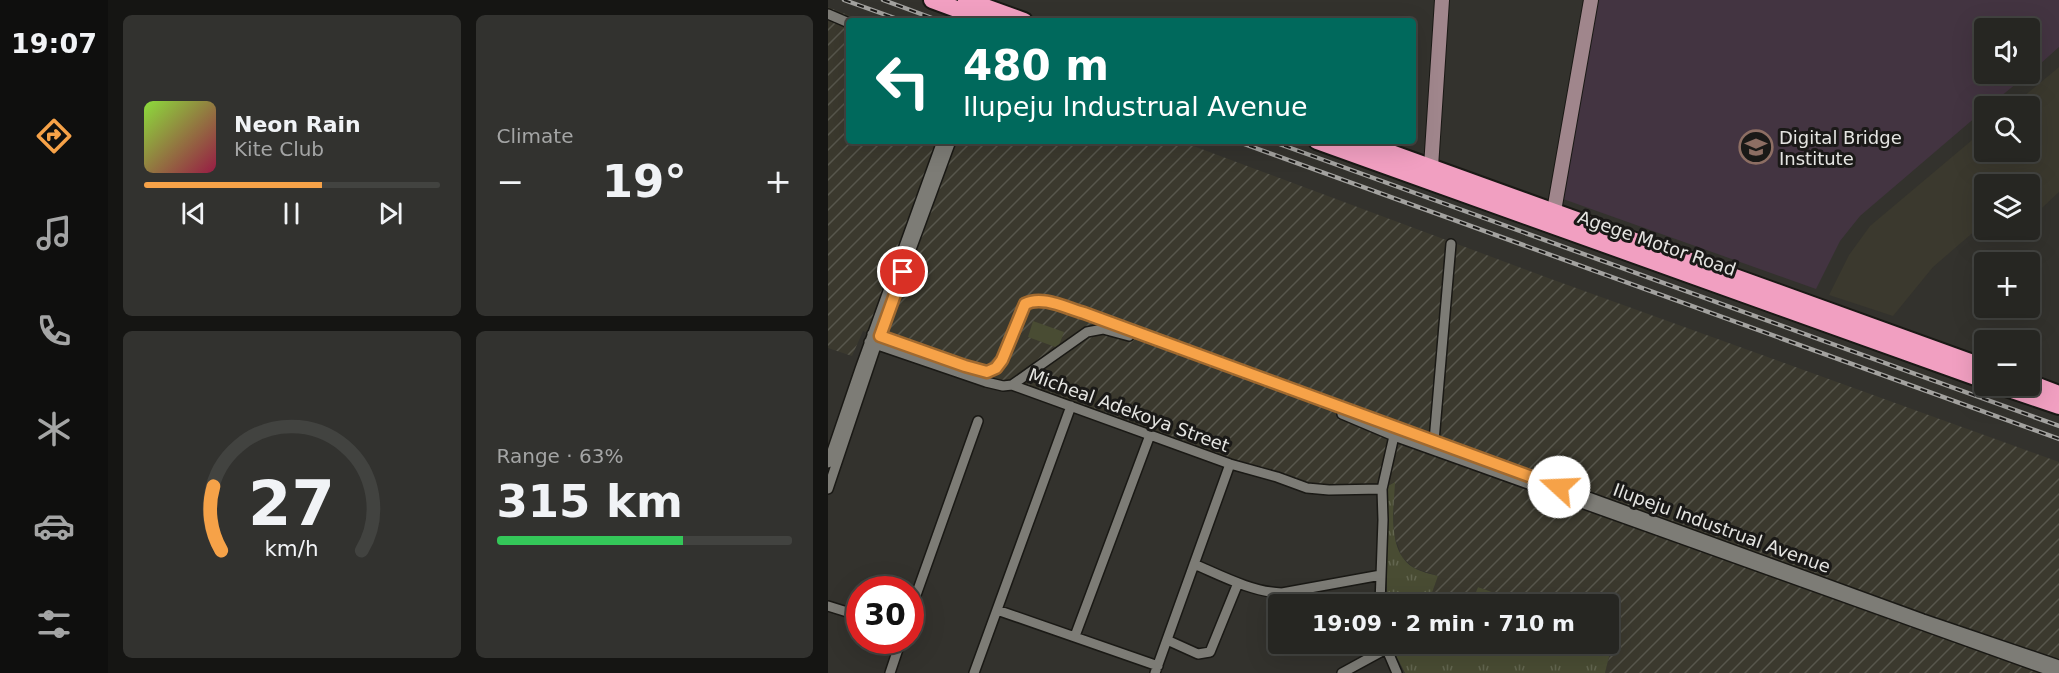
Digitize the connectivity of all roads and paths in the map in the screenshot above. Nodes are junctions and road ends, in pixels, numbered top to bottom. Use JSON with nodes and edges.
{"nodes":[{"id":1,"x":932,"y":0,"type":"edge"},
{"id":2,"x":966,"y":0,"type":"edge"},
{"id":3,"x":1442,"y":0,"type":"edge"},
{"id":4,"x":1591,"y":0,"type":"edge"},
{"id":5,"x":828,"y":14,"type":"edge"},
{"id":6,"x":991,"y":17,"type":"edge"},
{"id":7,"x":846,"y":22,"type":"edge"},
{"id":8,"x":941,"y":144,"type":"edge"},
{"id":9,"x":950,"y":144,"type":"edge"},
{"id":10,"x":1327,"y":144,"type":"edge"},
{"id":11,"x":1364,"y":144,"type":"edge"},
{"id":12,"x":1428,"y":174,"type":"junction"},
{"id":13,"x":1554,"y":211,"type":"junction"},
{"id":14,"x":1451,"y":244,"type":"dead end"},
{"id":15,"x":875,"y":339,"type":"junction"},
{"id":16,"x":1974,"y":363,"type":"edge"},
{"id":17,"x":1974,"y":376,"type":"edge"},
{"id":18,"x":1012,"y":385,"type":"junction"},
{"id":19,"x":2040,"y":387,"type":"edge"},
{"id":20,"x":2059,"y":394,"type":"edge"},
{"id":21,"x":2030,"y":396,"type":"edge"},
{"id":22,"x":1071,"y":406,"type":"junction"},
{"id":23,"x":2059,"y":406,"type":"edge"},
{"id":24,"x":978,"y":422,"type":"dead end"},
{"id":25,"x":1150,"y":435,"type":"junction"},
{"id":26,"x":1394,"y":436,"type":"junction"},
{"id":27,"x":1434,"y":441,"type":"junction"},
{"id":28,"x":828,"y":463,"type":"edge"},
{"id":29,"x":1230,"y":464,"type":"junction"},
{"id":30,"x":828,"y":489,"type":"edge"},
{"id":31,"x":1382,"y":489,"type":"junction"},
{"id":32,"x":1194,"y":564,"type":"junction"},
{"id":33,"x":1381,"y":575,"type":"junction"},
{"id":34,"x":923,"y":576,"type":"edge"},
{"id":35,"x":1238,"y":583,"type":"junction"},
{"id":36,"x":1380,"y":594,"type":"edge"},
{"id":37,"x":828,"y":606,"type":"edge"},
{"id":38,"x":998,"y":610,"type":"junction"},
{"id":39,"x":846,"y":612,"type":"edge"},
{"id":40,"x":1075,"y":636,"type":"junction"},
{"id":41,"x":1167,"y":640,"type":"junction"},
{"id":42,"x":896,"y":654,"type":"edge"},
{"id":43,"x":1372,"y":654,"type":"edge"},
{"id":44,"x":1389,"y":654,"type":"edge"},
{"id":45,"x":2059,"y":665,"type":"edge"},
{"id":46,"x":1156,"y":670,"type":"edge"},
{"id":47,"x":890,"y":673,"type":"edge"},
{"id":48,"x":974,"y":673,"type":"edge"},
{"id":49,"x":1342,"y":673,"type":"edge"},
{"id":50,"x":1397,"y":673,"type":"edge"},
{"id":51,"x":2056,"y":673,"type":"edge"}],
"edges":[{"from":1,"to":6,"type":"highway"},
{"from":2,"to":6,"type":"highway"},
{"from":3,"to":12,"type":"street"},
{"from":4,"to":13,"type":"street"},
{"from":5,"to":7,"type":"street"},
{"from":8,"to":15,"type":"street"},
{"from":9,"to":15,"type":"street"},
{"from":10,"to":12,"type":"highway","name":"Agege Motor Road"},
{"from":11,"to":12,"type":"highway","name":"Agege Motor Road"},
{"from":12,"to":13,"type":"highway","name":"Agege Motor Road"},
{"from":12,"to":17,"type":"highway","name":"Agege Motor Road"},
{"from":13,"to":16,"type":"highway","name":"Agege Motor Road"},
{"from":14,"to":27,"type":"street"},
{"from":15,"to":18,"type":"street","name":"Micheal Adekoya Street"},
{"from":15,"to":27,"type":"street","name":"Ilupeju Industrual Avenue"},
{"from":15,"to":28,"type":"street"},
{"from":15,"to":30,"type":"street"},
{"from":18,"to":22,"type":"street","name":"Micheal Adekoya Street"},
{"from":18,"to":26,"type":"street","name":"Ilupeju Industrual Avenue"},
{"from":19,"to":20,"type":"highway"},
{"from":21,"to":23,"type":"highway"},
{"from":22,"to":25,"type":"street","name":"Micheal Adekoya Street"},
{"from":22,"to":38,"type":"street"},
{"from":24,"to":34,"type":"street"},
{"from":25,"to":29,"type":"street","name":"Micheal Adekoya Street"},
{"from":25,"to":40,"type":"street"},
{"from":26,"to":31,"type":"street"},
{"from":26,"to":51,"type":"street","name":"Ilupeju Industrual Avenue"},
{"from":27,"to":45,"type":"street","name":"Ilupeju Industrual Avenue"},
{"from":29,"to":31,"type":"street","name":"Micheal Adekoya Street"},
{"from":29,"to":32,"type":"street"},
{"from":31,"to":33,"type":"street"},
{"from":32,"to":35,"type":"street"},
{"from":32,"to":41,"type":"street"},
{"from":33,"to":35,"type":"street"},
{"from":33,"to":36,"type":"street"},
{"from":35,"to":41,"type":"street"},
{"from":37,"to":39,"type":"street"},
{"from":38,"to":40,"type":"street"},
{"from":38,"to":48,"type":"street"},
{"from":40,"to":46,"type":"street"},
{"from":41,"to":46,"type":"street"},
{"from":42,"to":47,"type":"street"},
{"from":43,"to":49,"type":"street"},
{"from":44,"to":50,"type":"street"}]}
